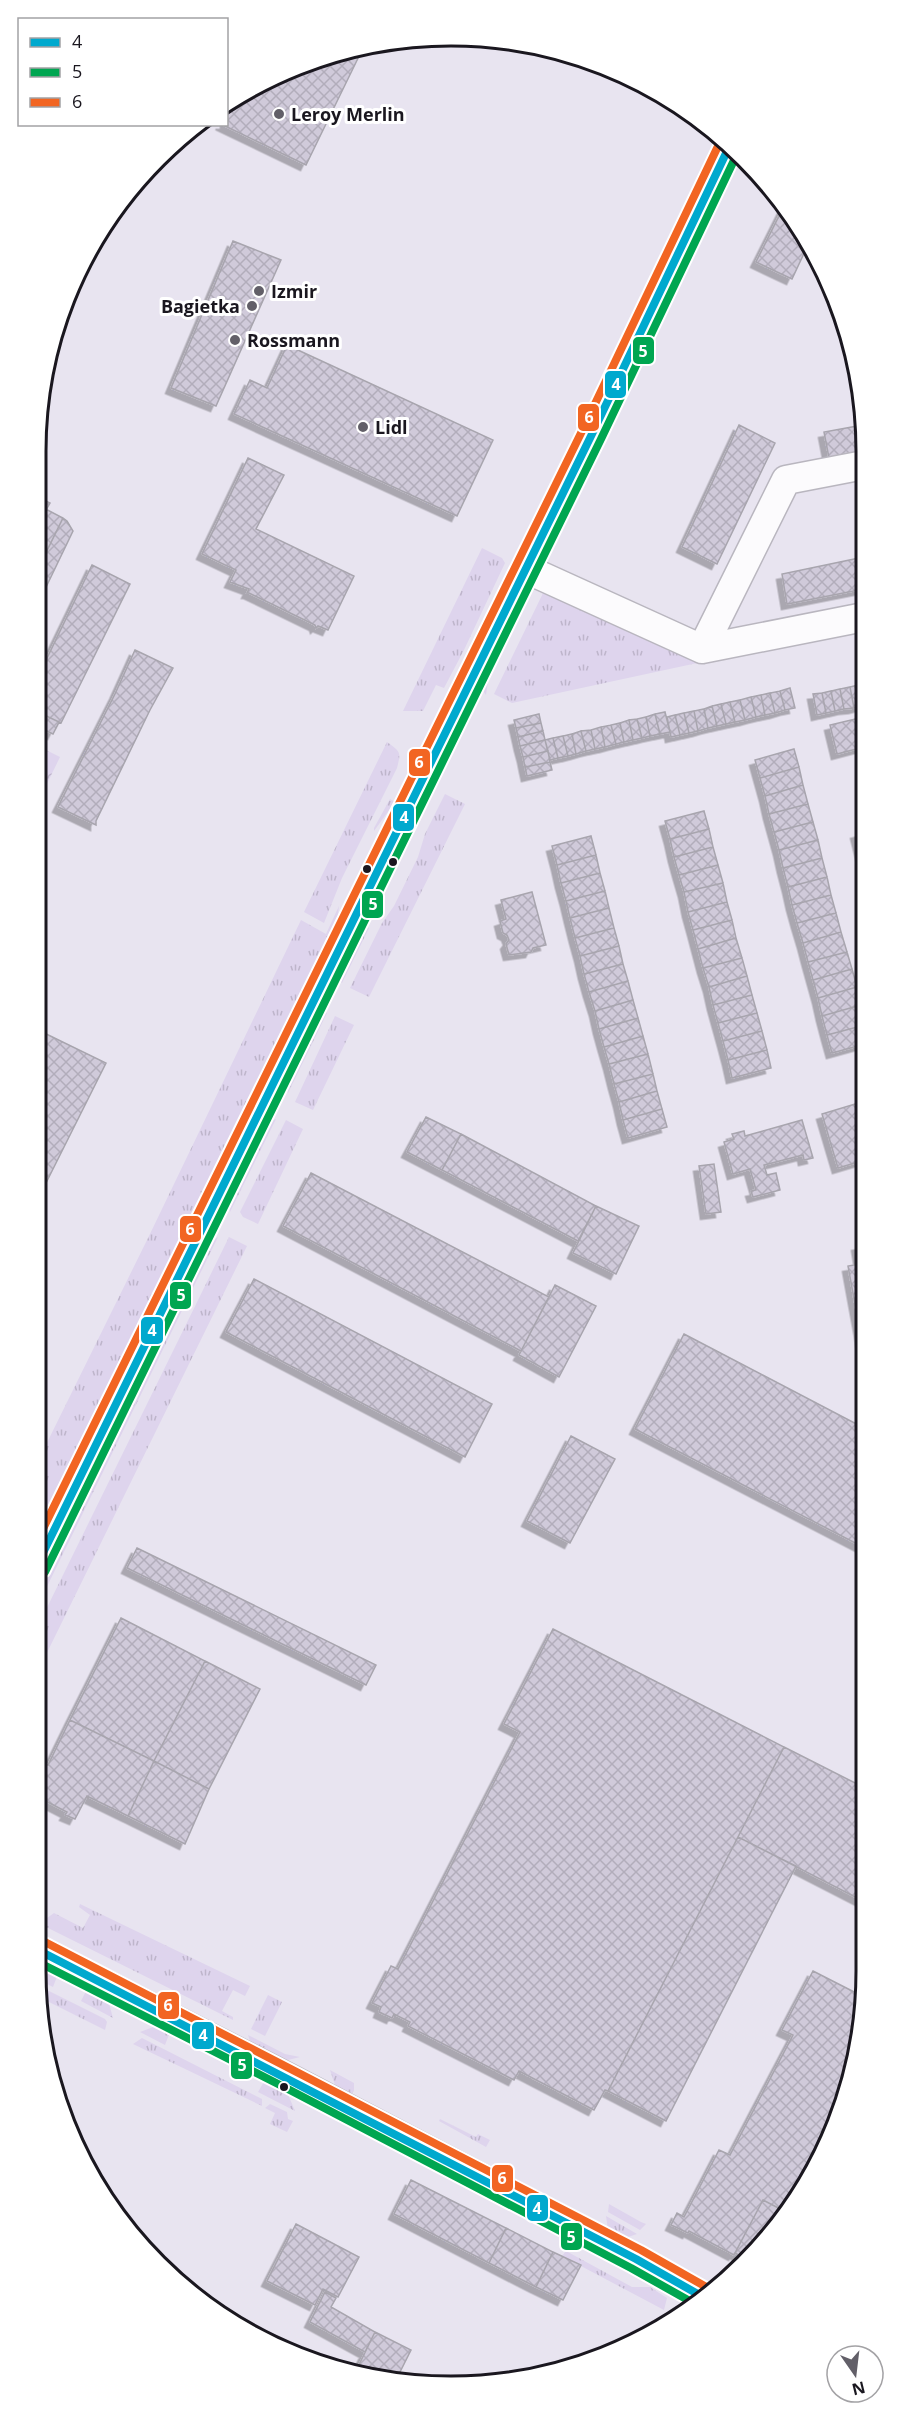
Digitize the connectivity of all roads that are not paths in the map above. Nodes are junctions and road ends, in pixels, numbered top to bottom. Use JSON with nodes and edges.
{"nodes":[{"id":1,"x":726,"y":154,"type":"edge"},
{"id":2,"x":856,"y":467,"type":"edge"},
{"id":3,"x":526,"y":569,"type":"junction"},
{"id":4,"x":856,"y":619,"type":"edge"},
{"id":5,"x":702,"y":649,"type":"junction"},
{"id":6,"x":46,"y":1547,"type":"edge"},
{"id":7,"x":46,"y":1954,"type":"edge"},
{"id":8,"x":696,"y":2293,"type":"edge"}],
"edges":[{"from":1,"to":3,"type":"street"},
{"from":2,"to":5,"type":"street"},
{"from":3,"to":5,"type":"street"},
{"from":3,"to":6,"type":"street"},
{"from":4,"to":5,"type":"street"},
{"from":7,"to":8,"type":"street"}]}
